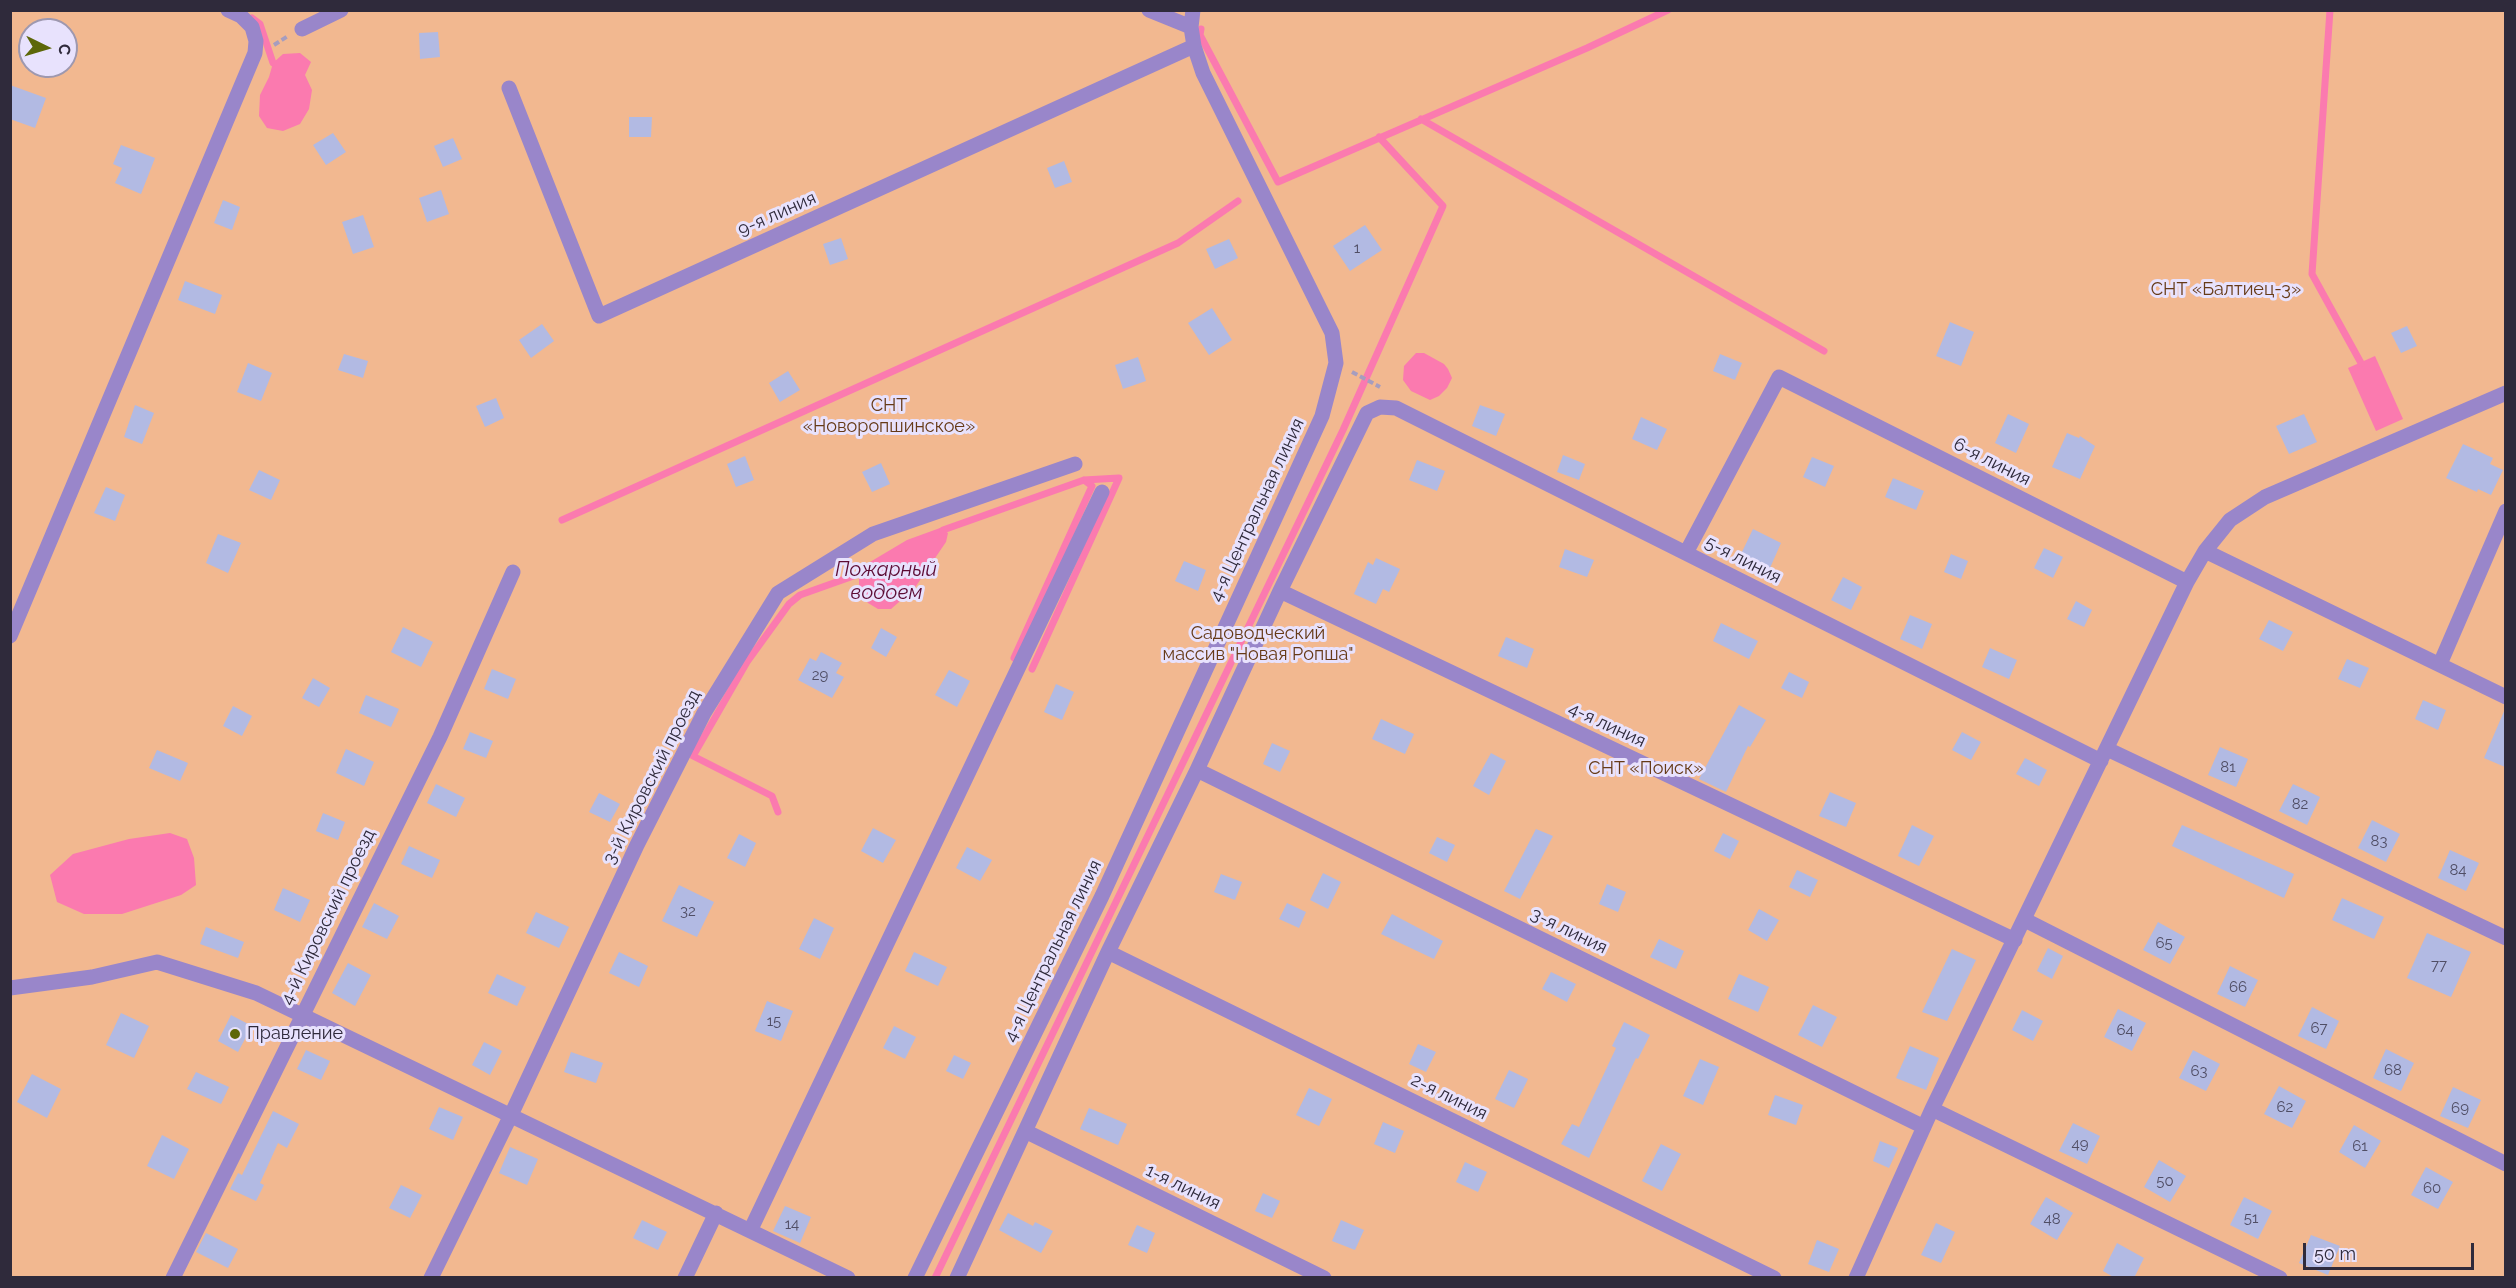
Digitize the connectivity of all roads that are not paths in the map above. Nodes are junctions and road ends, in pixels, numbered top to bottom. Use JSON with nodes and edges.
{"nodes":[{"id":1,"x":228,"y":10,"type":"edge"},
{"id":2,"x":341,"y":10,"type":"edge"},
{"id":3,"x":1149,"y":10,"type":"edge"},
{"id":4,"x":1193,"y":11,"type":"edge"},
{"id":5,"x":1191,"y":27,"type":"junction"},
{"id":6,"x":302,"y":29,"type":"road end"},
{"id":7,"x":1194,"y":46,"type":"junction"},
{"id":8,"x":509,"y":88,"type":"dead end"},
{"id":9,"x":2505,"y":393,"type":"edge"},
{"id":10,"x":1075,"y":464,"type":"dead end"},
{"id":11,"x":1102,"y":492,"type":"dead end"},
{"id":12,"x":2505,"y":511,"type":"edge"},
{"id":13,"x":2205,"y":551,"type":"junction"},
{"id":14,"x":1686,"y":553,"type":"junction"},
{"id":15,"x":513,"y":572,"type":"dead end"},
{"id":16,"x":2187,"y":582,"type":"junction"},
{"id":17,"x":1280,"y":591,"type":"junction"},
{"id":18,"x":10,"y":636,"type":"edge"},
{"id":19,"x":2440,"y":664,"type":"junction"},
{"id":20,"x":2505,"y":697,"type":"edge"},
{"id":21,"x":2104,"y":755,"type":"junction"},
{"id":22,"x":1197,"y":770,"type":"junction"},
{"id":23,"x":2025,"y":920,"type":"junction"},
{"id":24,"x":2505,"y":938,"type":"edge"},
{"id":25,"x":2015,"y":940,"type":"junction"},
{"id":26,"x":1108,"y":952,"type":"junction"},
{"id":27,"x":10,"y":988,"type":"edge"},
{"id":28,"x":302,"y":1015,"type":"junction"},
{"id":29,"x":1932,"y":1109,"type":"junction"},
{"id":30,"x":511,"y":1115,"type":"junction"},
{"id":31,"x":1924,"y":1127,"type":"junction"},
{"id":32,"x":1025,"y":1131,"type":"junction"},
{"id":33,"x":2505,"y":1164,"type":"edge"},
{"id":34,"x":716,"y":1213,"type":"junction"},
{"id":35,"x":751,"y":1229,"type":"junction"},
{"id":36,"x":173,"y":1278,"type":"edge"},
{"id":37,"x":430,"y":1278,"type":"edge"},
{"id":38,"x":685,"y":1278,"type":"edge"},
{"id":39,"x":848,"y":1278,"type":"edge"},
{"id":40,"x":915,"y":1278,"type":"edge"},
{"id":41,"x":957,"y":1278,"type":"edge"},
{"id":42,"x":1324,"y":1278,"type":"edge"},
{"id":43,"x":1774,"y":1278,"type":"edge"},
{"id":44,"x":1856,"y":1278,"type":"edge"},
{"id":45,"x":2280,"y":1278,"type":"edge"}],
"edges":[{"from":1,"to":18,"type":"street"},
{"from":2,"to":6,"type":"street"},
{"from":3,"to":5,"type":"street"},
{"from":4,"to":5,"type":"street","name":"4-я Центральная линия"},
{"from":5,"to":7,"type":"street","name":"4-я Центральная линия"},
{"from":7,"to":8,"type":"street","name":"9-я линия"},
{"from":7,"to":40,"type":"street","name":"4-я Центральная линия"},
{"from":9,"to":13,"type":"street"},
{"from":10,"to":30,"type":"street","name":"3-й Кировский проезд"},
{"from":11,"to":35,"type":"street"},
{"from":12,"to":19,"type":"street"},
{"from":13,"to":16,"type":"street"},
{"from":13,"to":19,"type":"street"},
{"from":14,"to":16,"type":"street","name":"6-я линия"},
{"from":14,"to":17,"type":"street","name":"5-я линия"},
{"from":14,"to":21,"type":"street","name":"5-я линия"},
{"from":15,"to":28,"type":"street","name":"4-й Кировский проезд"},
{"from":16,"to":21,"type":"street"},
{"from":17,"to":22,"type":"street"},
{"from":17,"to":25,"type":"street","name":"4-я линия"},
{"from":19,"to":20,"type":"street"},
{"from":21,"to":23,"type":"street"},
{"from":21,"to":24,"type":"street","name":"5-я линия"},
{"from":22,"to":26,"type":"street"},
{"from":22,"to":31,"type":"street","name":"3-я линия"},
{"from":23,"to":25,"type":"street"},
{"from":23,"to":33,"type":"street"},
{"from":25,"to":29,"type":"street"},
{"from":26,"to":32,"type":"street"},
{"from":26,"to":43,"type":"street","name":"2-я линия"},
{"from":27,"to":28,"type":"street"},
{"from":28,"to":30,"type":"street"},
{"from":28,"to":36,"type":"street","name":"4-й Кировский проезд"},
{"from":29,"to":31,"type":"street"},
{"from":29,"to":45,"type":"street"},
{"from":30,"to":34,"type":"street"},
{"from":30,"to":37,"type":"street","name":"3-й Кировский проезд"},
{"from":31,"to":44,"type":"street"},
{"from":32,"to":41,"type":"street"},
{"from":32,"to":42,"type":"street","name":"1-я линия"},
{"from":34,"to":35,"type":"street"},
{"from":34,"to":38,"type":"street"},
{"from":35,"to":39,"type":"street"}]}
